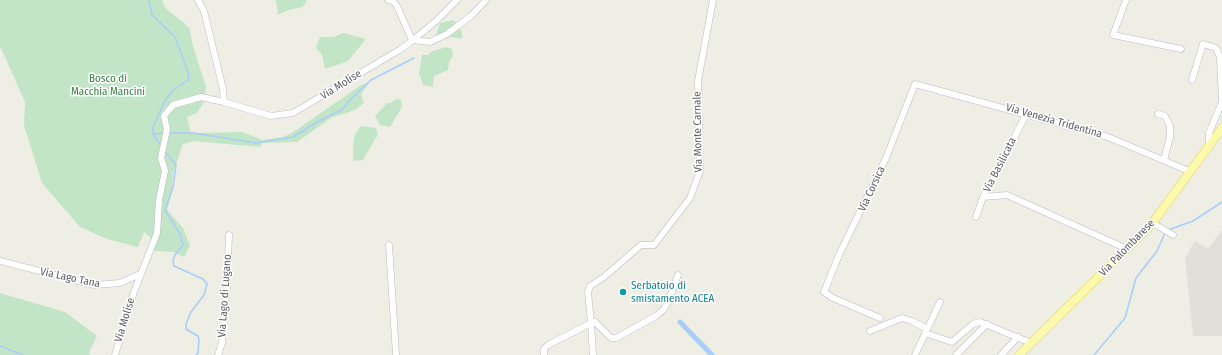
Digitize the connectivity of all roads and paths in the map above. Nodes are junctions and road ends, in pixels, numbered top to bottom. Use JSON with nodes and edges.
{"nodes":[{"id":1,"x":206,"y":0,"type":"edge"},
{"id":2,"x":388,"y":0,"type":"edge"},
{"id":3,"x":457,"y":0,"type":"edge"},
{"id":4,"x":486,"y":0,"type":"edge"},
{"id":5,"x":713,"y":0,"type":"edge"},
{"id":6,"x":1126,"y":0,"type":"edge"},
{"id":7,"x":199,"y":2,"type":"edge"},
{"id":8,"x":412,"y":40,"type":"junction"},
{"id":9,"x":1181,"y":49,"type":"dead end"},
{"id":10,"x":1192,"y":80,"type":"dead end"},
{"id":11,"x":915,"y":84,"type":"joint"},
{"id":12,"x":224,"y":102,"type":"junction"},
{"id":13,"x":1027,"y":113,"type":"junction"},
{"id":14,"x":1158,"y":114,"type":"dead end"},
{"id":15,"x":1222,"y":128,"type":"edge"},
{"id":16,"x":1209,"y":145,"type":"junction"},
{"id":17,"x":1164,"y":160,"type":"junction"},
{"id":18,"x":1189,"y":171,"type":"junction"},
{"id":19,"x":983,"y":197,"type":"junction"},
{"id":20,"x":976,"y":217,"type":"dead end"},
{"id":21,"x":1153,"y":223,"type":"junction"},
{"id":22,"x":1168,"y":232,"type":"dead end"},
{"id":23,"x":229,"y":236,"type":"dead end"},
{"id":24,"x":389,"y":245,"type":"dead end"},
{"id":25,"x":1127,"y":248,"type":"junction"},
{"id":26,"x":0,"y":261,"type":"edge"},
{"id":27,"x":140,"y":274,"type":"junction"},
{"id":28,"x":678,"y":275,"type":"dead end"},
{"id":29,"x":940,"y":302,"type":"dead end"},
{"id":30,"x":880,"y":318,"type":"dead end"},
{"id":31,"x":593,"y":323,"type":"junction"},
{"id":32,"x":987,"y":324,"type":"junction"},
{"id":33,"x":870,"y":331,"type":"dead end"},
{"id":34,"x":926,"y":331,"type":"junction"},
{"id":35,"x":1018,"y":337,"type":"junction"},
{"id":36,"x":1031,"y":343,"type":"junction"},
{"id":37,"x":544,"y":354,"type":"edge"},
{"id":38,"x":115,"y":355,"type":"edge"},
{"id":39,"x":218,"y":355,"type":"edge"},
{"id":40,"x":396,"y":355,"type":"edge"},
{"id":41,"x":593,"y":355,"type":"edge"},
{"id":42,"x":916,"y":355,"type":"edge"},
{"id":43,"x":956,"y":355,"type":"edge"},
{"id":44,"x":1001,"y":355,"type":"edge"},
{"id":45,"x":1019,"y":355,"type":"edge"}],
"edges":[{"from":1,"to":7,"type":"street"},
{"from":2,"to":8,"type":"street"},
{"from":3,"to":8,"type":"street","name":"Via Molise"},
{"from":4,"to":8,"type":"street"},
{"from":5,"to":31,"type":"street","name":"Via Monte Carnale"},
{"from":6,"to":9,"type":"street"},
{"from":7,"to":12,"type":"street"},
{"from":8,"to":12,"type":"street","name":"Via Molise"},
{"from":10,"to":16,"type":"street"},
{"from":11,"to":13,"type":"street","name":"Via Venezia Tridentina"},
{"from":11,"to":30,"type":"street","name":"Via Corsica"},
{"from":12,"to":27,"type":"street","name":"Via Molise"},
{"from":13,"to":17,"type":"street","name":"Via Venezia Tridentina"},
{"from":13,"to":19,"type":"street","name":"Via Basilicata"},
{"from":14,"to":17,"type":"street"},
{"from":15,"to":16,"type":"main road","name":"Via Palombarese"},
{"from":16,"to":18,"type":"main road","name":"Via Palombarese"},
{"from":17,"to":18,"type":"street","name":"Via Venezia Tridentina"},
{"from":18,"to":21,"type":"main road","name":"Via Palombarese"},
{"from":19,"to":20,"type":"street","name":"Via Basilicata"},
{"from":19,"to":25,"type":"street"},
{"from":21,"to":22,"type":"street"},
{"from":21,"to":25,"type":"main road","name":"Via Palombarese"},
{"from":23,"to":39,"type":"street","name":"Via Lago di Lugano"},
{"from":24,"to":40,"type":"street"},
{"from":25,"to":36,"type":"main road","name":"Via Palombarese"},
{"from":26,"to":27,"type":"street","name":"Via Lago Tana"},
{"from":27,"to":38,"type":"street","name":"Via Molise"},
{"from":28,"to":31,"type":"street"},
{"from":29,"to":34,"type":"street"},
{"from":31,"to":37,"type":"street"},
{"from":31,"to":41,"type":"street"},
{"from":32,"to":34,"type":"street"},
{"from":32,"to":35,"type":"street"},
{"from":32,"to":43,"type":"street"},
{"from":33,"to":34,"type":"street"},
{"from":34,"to":42,"type":"street"},
{"from":35,"to":36,"type":"street"},
{"from":35,"to":44,"type":"street"},
{"from":36,"to":45,"type":"main road","name":"Via Palombarese"}]}
